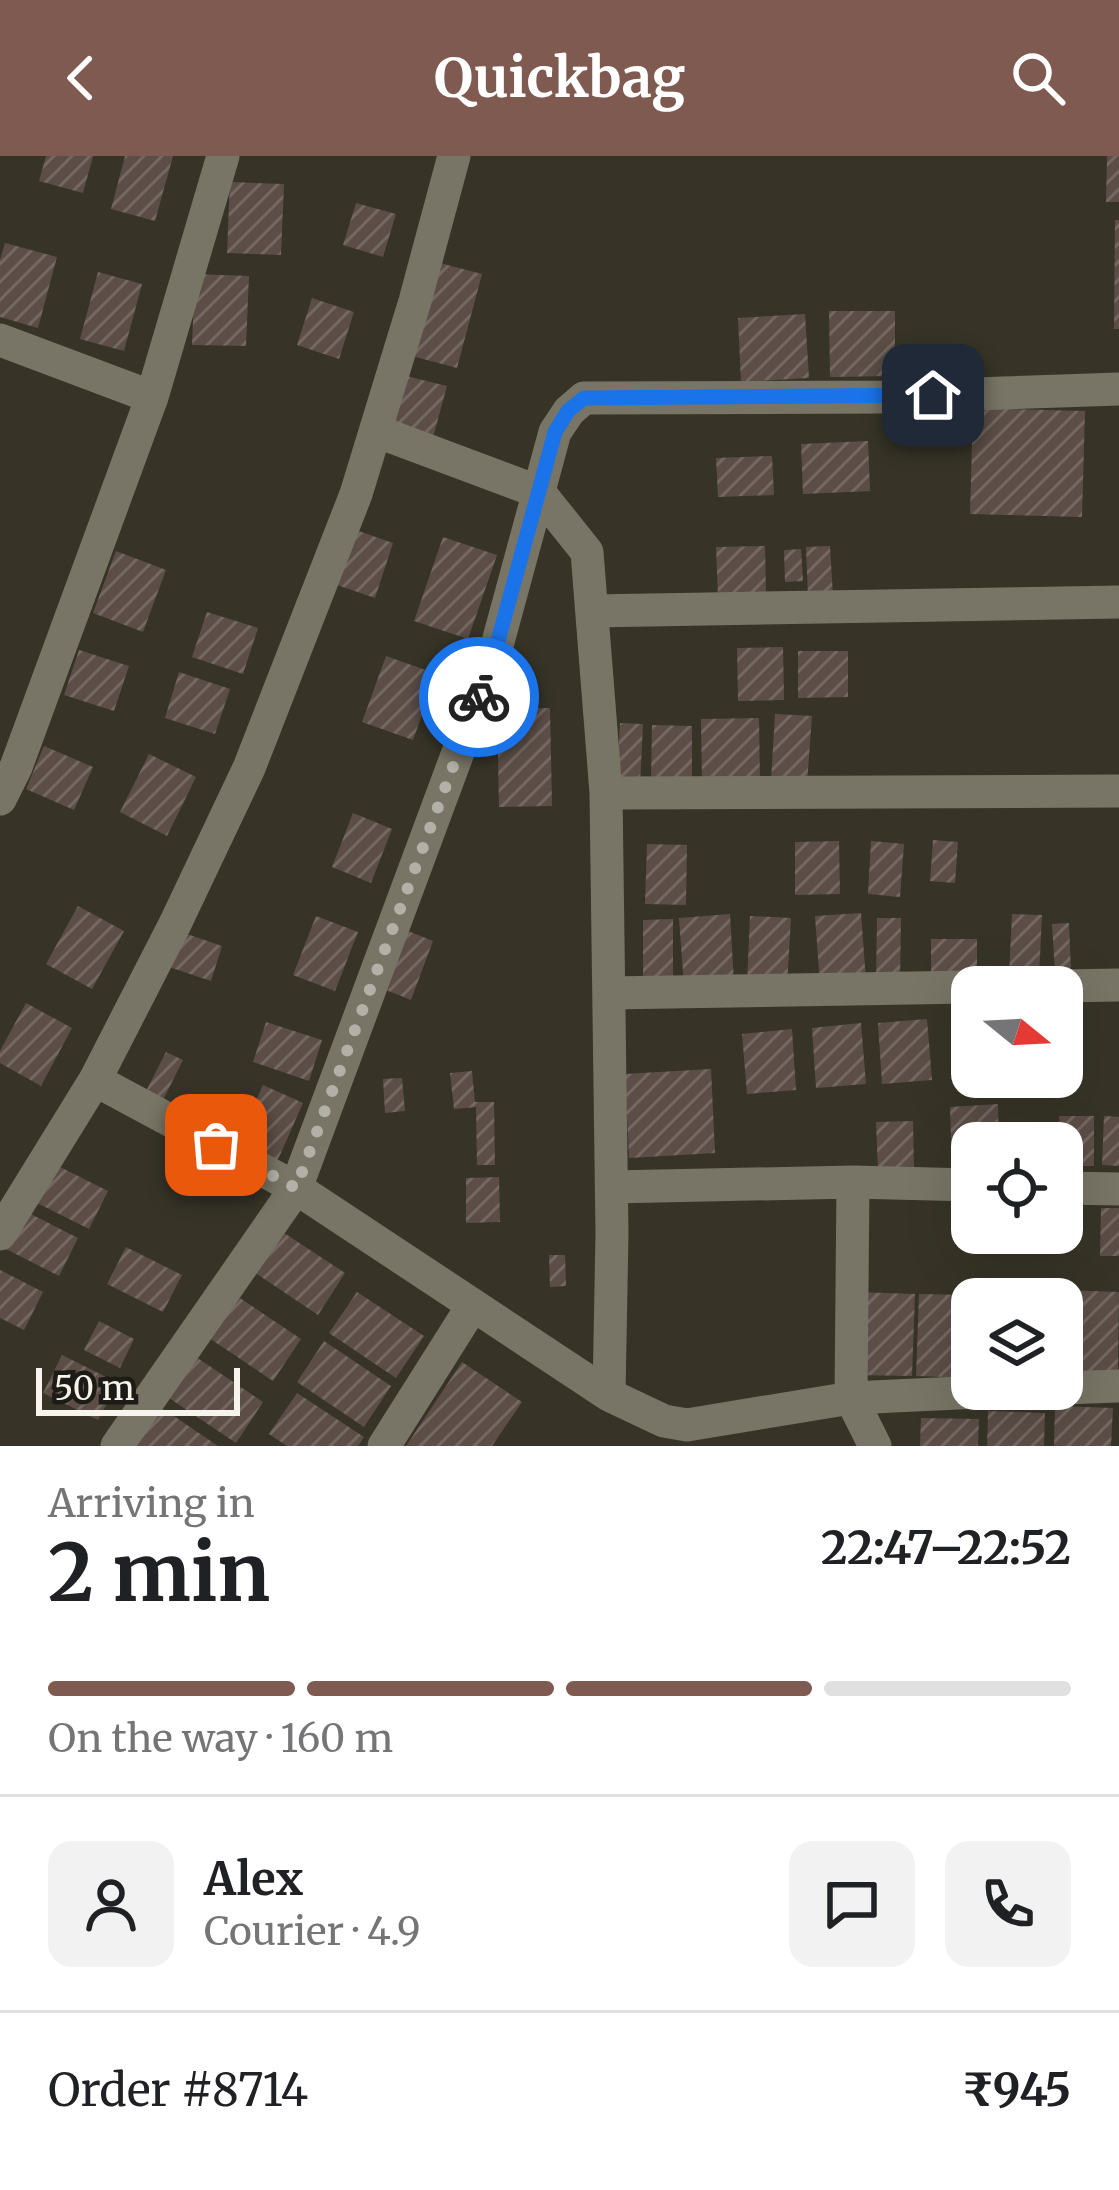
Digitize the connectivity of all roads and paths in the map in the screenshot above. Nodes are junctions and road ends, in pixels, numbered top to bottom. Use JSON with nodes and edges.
{"nodes":[{"id":1,"x":223,"y":156,"type":"edge"},
{"id":2,"x":454,"y":156,"type":"edge"},
{"id":3,"x":0,"y":340,"type":"edge"},
{"id":4,"x":1119,"y":389,"type":"edge"},
{"id":5,"x":152,"y":397,"type":"junction"},
{"id":6,"x":376,"y":431,"type":"junction"},
{"id":7,"x":539,"y":492,"type":"junction"},
{"id":8,"x":1119,"y":602,"type":"edge"},
{"id":9,"x":593,"y":611,"type":"junction"},
{"id":10,"x":1119,"y":791,"type":"edge"},
{"id":11,"x":606,"y":793,"type":"junction"},
{"id":12,"x":0,"y":799,"type":"edge"},
{"id":13,"x":1119,"y":985,"type":"edge"},
{"id":14,"x":1083,"y":986,"type":"edge"},
{"id":15,"x":951,"y":987,"type":"edge"},
{"id":16,"x":609,"y":993,"type":"junction"},
{"id":17,"x":95,"y":1081,"type":"junction"},
{"id":18,"x":853,"y":1183,"type":"junction"},
{"id":19,"x":951,"y":1185,"type":"edge"},
{"id":20,"x":612,"y":1186,"type":"junction"},
{"id":21,"x":296,"y":1188,"type":"junction"},
{"id":22,"x":1083,"y":1188,"type":"edge"},
{"id":23,"x":1119,"y":1189,"type":"edge"},
{"id":24,"x":0,"y":1234,"type":"edge"},
{"id":25,"x":473,"y":1305,"type":"junction"},
{"id":26,"x":1119,"y":1386,"type":"edge"},
{"id":27,"x":1083,"y":1387,"type":"edge"},
{"id":28,"x":951,"y":1393,"type":"edge"},
{"id":29,"x":609,"y":1395,"type":"junction"},
{"id":30,"x":851,"y":1398,"type":"junction"},
{"id":31,"x":658,"y":1434,"type":"edge"},
{"id":32,"x":117,"y":1446,"type":"edge"},
{"id":33,"x":384,"y":1446,"type":"edge"},
{"id":34,"x":875,"y":1446,"type":"edge"}],
"edges":[{"from":1,"to":5,"type":"street"},
{"from":2,"to":6,"type":"street"},
{"from":3,"to":5,"type":"street"},
{"from":4,"to":7,"type":"street"},
{"from":5,"to":12,"type":"street"},
{"from":6,"to":7,"type":"street"},
{"from":6,"to":17,"type":"street"},
{"from":7,"to":9,"type":"street"},
{"from":7,"to":21,"type":"street"},
{"from":8,"to":9,"type":"street"},
{"from":9,"to":11,"type":"street"},
{"from":10,"to":11,"type":"street"},
{"from":11,"to":16,"type":"street"},
{"from":13,"to":14,"type":"street"},
{"from":15,"to":16,"type":"street"},
{"from":16,"to":20,"type":"street"},
{"from":17,"to":21,"type":"street"},
{"from":17,"to":24,"type":"street"},
{"from":18,"to":19,"type":"street"},
{"from":18,"to":20,"type":"street"},
{"from":18,"to":30,"type":"street"},
{"from":20,"to":29,"type":"street"},
{"from":21,"to":25,"type":"street"},
{"from":21,"to":32,"type":"street"},
{"from":22,"to":23,"type":"street"},
{"from":25,"to":29,"type":"street"},
{"from":25,"to":33,"type":"street"},
{"from":26,"to":27,"type":"street"},
{"from":28,"to":30,"type":"street"},
{"from":29,"to":31,"type":"street"},
{"from":30,"to":31,"type":"street"},
{"from":30,"to":34,"type":"street"}]}
